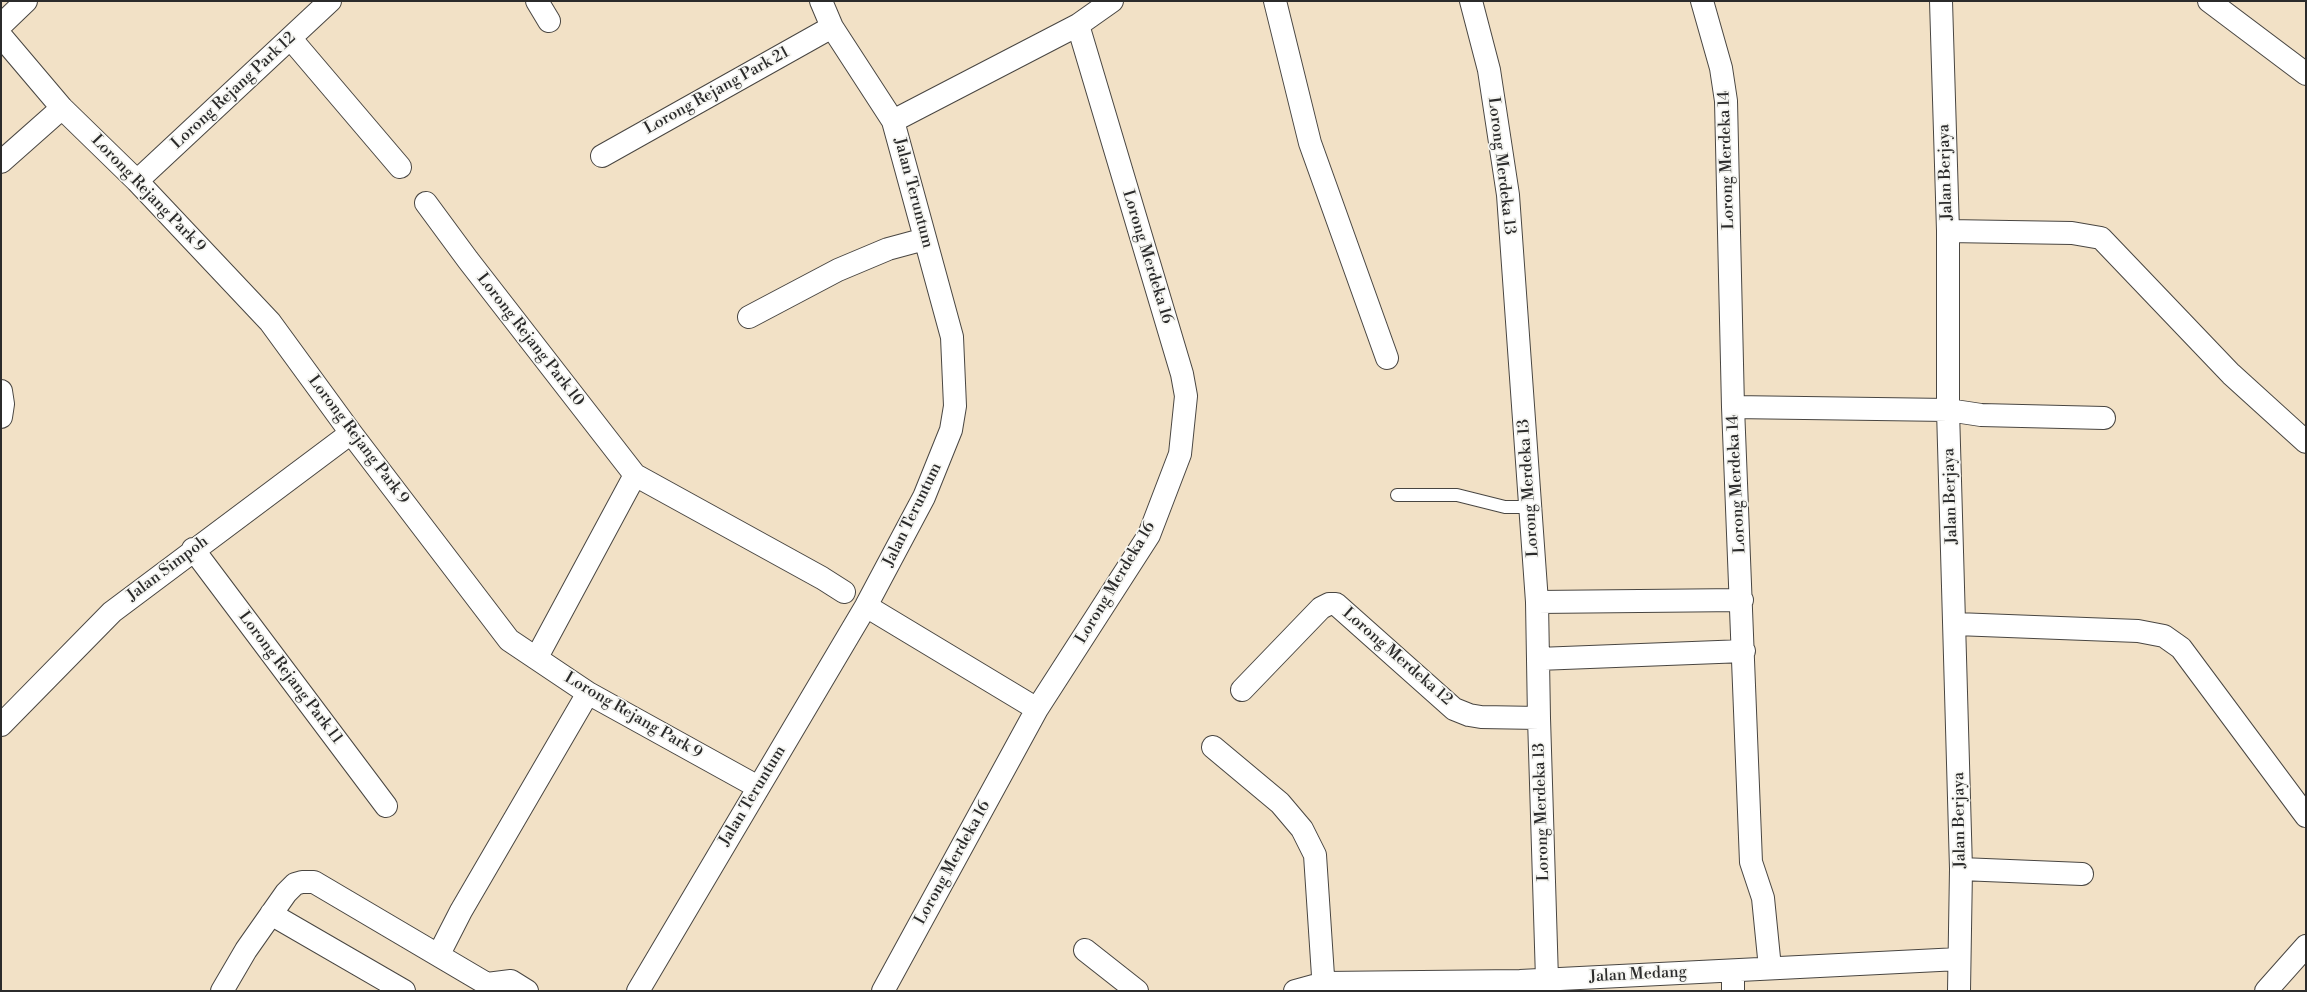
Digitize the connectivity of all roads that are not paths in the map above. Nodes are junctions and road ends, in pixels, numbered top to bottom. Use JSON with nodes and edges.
{"nodes":[{"id":1,"x":26,"y":1,"type":"edge"},
{"id":2,"x":330,"y":1,"type":"edge"},
{"id":3,"x":537,"y":1,"type":"edge"},
{"id":4,"x":821,"y":1,"type":"edge"},
{"id":5,"x":1112,"y":1,"type":"edge"},
{"id":6,"x":1274,"y":1,"type":"edge"},
{"id":7,"x":1471,"y":1,"type":"edge"},
{"id":8,"x":1702,"y":1,"type":"edge"},
{"id":9,"x":1941,"y":1,"type":"edge"},
{"id":10,"x":2209,"y":1,"type":"edge"},
{"id":11,"x":549,"y":21,"type":"dead end"},
{"id":12,"x":1,"y":25,"type":"edge"},
{"id":13,"x":1078,"y":25,"type":"junction"},
{"id":14,"x":832,"y":27,"type":"junction"},
{"id":15,"x":1,"y":36,"type":"edge"},
{"id":16,"x":291,"y":39,"type":"junction"},
{"id":17,"x":2306,"y":74,"type":"edge"},
{"id":18,"x":62,"y":108,"type":"junction"},
{"id":19,"x":893,"y":120,"type":"junction"},
{"id":20,"x":602,"y":156,"type":"dead end"},
{"id":21,"x":1,"y":162,"type":"edge"},
{"id":22,"x":400,"y":167,"type":"dead end"},
{"id":23,"x":137,"y":181,"type":"junction"},
{"id":24,"x":426,"y":203,"type":"dead end"},
{"id":25,"x":1948,"y":231,"type":"junction"},
{"id":26,"x":925,"y":239,"type":"junction"},
{"id":27,"x":749,"y":317,"type":"dead end"},
{"id":28,"x":1387,"y":358,"type":"dead end"},
{"id":29,"x":1,"y":391,"type":"edge"},
{"id":30,"x":1733,"y":407,"type":"junction"},
{"id":31,"x":1948,"y":410,"type":"junction"},
{"id":32,"x":1,"y":417,"type":"edge"},
{"id":33,"x":2104,"y":418,"type":"dead end"},
{"id":34,"x":351,"y":433,"type":"junction"},
{"id":35,"x":2306,"y":442,"type":"edge"},
{"id":36,"x":635,"y":475,"type":"junction"},
{"id":37,"x":1397,"y":495,"type":"dead end"},
{"id":38,"x":1530,"y":507,"type":"junction"},
{"id":39,"x":193,"y":549,"type":"junction"},
{"id":40,"x":844,"y":592,"type":"dead end"},
{"id":41,"x":1742,"y":600,"type":"junction"},
{"id":42,"x":1537,"y":602,"type":"junction"},
{"id":43,"x":866,"y":606,"type":"junction"},
{"id":44,"x":1956,"y":624,"type":"junction"},
{"id":45,"x":1744,"y":650,"type":"junction"},
{"id":46,"x":537,"y":657,"type":"junction"},
{"id":47,"x":1538,"y":659,"type":"junction"},
{"id":48,"x":1242,"y":690,"type":"dead end"},
{"id":49,"x":588,"y":693,"type":"junction"},
{"id":50,"x":1037,"y":709,"type":"junction"},
{"id":51,"x":1539,"y":718,"type":"junction"},
{"id":52,"x":1,"y":726,"type":"edge"},
{"id":53,"x":1213,"y":747,"type":"dead end"},
{"id":54,"x":758,"y":787,"type":"junction"},
{"id":55,"x":386,"y":806,"type":"dead end"},
{"id":56,"x":2306,"y":816,"type":"edge"},
{"id":57,"x":1961,"y":869,"type":"junction"},
{"id":58,"x":2082,"y":874,"type":"dead end"},
{"id":59,"x":271,"y":914,"type":"junction"},
{"id":60,"x":2306,"y":946,"type":"edge"},
{"id":61,"x":1085,"y":950,"type":"dead end"},
{"id":62,"x":439,"y":954,"type":"junction"},
{"id":63,"x":1959,"y":959,"type":"junction"},
{"id":64,"x":1770,"y":968,"type":"junction"},
{"id":65,"x":1547,"y":980,"type":"junction"},
{"id":66,"x":1733,"y":981,"type":"edge"},
{"id":67,"x":1520,"y":986,"type":"edge"},
{"id":68,"x":1324,"y":987,"type":"edge"},
{"id":69,"x":486,"y":988,"type":"edge"},
{"id":70,"x":222,"y":991,"type":"edge"},
{"id":71,"x":404,"y":991,"type":"edge"},
{"id":72,"x":527,"y":991,"type":"edge"},
{"id":73,"x":638,"y":991,"type":"edge"},
{"id":74,"x":882,"y":991,"type":"edge"},
{"id":75,"x":1137,"y":991,"type":"edge"},
{"id":76,"x":1295,"y":991,"type":"edge"},
{"id":77,"x":1959,"y":991,"type":"edge"},
{"id":78,"x":2266,"y":991,"type":"edge"}],
"edges":[{"from":1,"to":12,"type":"street"},
{"from":2,"to":16,"type":"street","name":"Lorong Rejang Park 12"},
{"from":3,"to":11,"type":"street"},
{"from":4,"to":14,"type":"street","name":"Jalan Teruntum"},
{"from":5,"to":13,"type":"street"},
{"from":6,"to":28,"type":"street"},
{"from":7,"to":38,"type":"street","name":"Lorong Merdeka 13"},
{"from":8,"to":30,"type":"street","name":"Lorong Merdeka 14"},
{"from":9,"to":25,"type":"street","name":"Jalan Berjaya"},
{"from":10,"to":17,"type":"street"},
{"from":13,"to":19,"type":"street"},
{"from":13,"to":50,"type":"street","name":"Lorong Merdeka 16"},
{"from":14,"to":19,"type":"street","name":"Jalan Teruntum"},
{"from":14,"to":20,"type":"street","name":"Lorong Rejang Park 21"},
{"from":15,"to":18,"type":"street","name":"Lorong Rejang Park 9"},
{"from":16,"to":22,"type":"street"},
{"from":16,"to":23,"type":"street","name":"Lorong Rejang Park 12"},
{"from":18,"to":21,"type":"street"},
{"from":18,"to":23,"type":"street","name":"Lorong Rejang Park 9"},
{"from":19,"to":26,"type":"street","name":"Jalan Teruntum"},
{"from":23,"to":34,"type":"street","name":"Lorong Rejang Park 9"},
{"from":24,"to":36,"type":"street","name":"Lorong Rejang Park 10"},
{"from":25,"to":31,"type":"street","name":"Jalan Berjaya"},
{"from":25,"to":35,"type":"street"},
{"from":26,"to":27,"type":"street"},
{"from":26,"to":43,"type":"street","name":"Jalan Teruntum"},
{"from":29,"to":32,"type":"street"},
{"from":30,"to":31,"type":"street"},
{"from":30,"to":41,"type":"street","name":"Lorong Merdeka 14"},
{"from":31,"to":33,"type":"street"},
{"from":31,"to":44,"type":"street","name":"Jalan Berjaya"},
{"from":34,"to":39,"type":"street","name":"Jalan Simpoh"},
{"from":34,"to":46,"type":"street","name":"Lorong Rejang Park 9"},
{"from":36,"to":40,"type":"street","name":"Lorong Rejang Park 10"},
{"from":36,"to":46,"type":"street"},
{"from":37,"to":38,"type":"lane"},
{"from":38,"to":42,"type":"street","name":"Lorong Merdeka 13"},
{"from":39,"to":52,"type":"street","name":"Jalan Simpoh"},
{"from":39,"to":55,"type":"street","name":"Lorong Rejang Park 11"},
{"from":41,"to":42,"type":"street"},
{"from":41,"to":45,"type":"street","name":"Lorong Merdeka 14"},
{"from":42,"to":47,"type":"street","name":"Lorong Merdeka 13"},
{"from":43,"to":50,"type":"street"},
{"from":43,"to":54,"type":"street","name":"Jalan Teruntum"},
{"from":44,"to":56,"type":"street"},
{"from":44,"to":57,"type":"street","name":"Jalan Berjaya"},
{"from":45,"to":47,"type":"street"},
{"from":45,"to":64,"type":"street","name":"Lorong Merdeka 14"},
{"from":46,"to":49,"type":"street","name":"Lorong Rejang Park 9"},
{"from":47,"to":51,"type":"street","name":"Lorong Merdeka 13"},
{"from":48,"to":51,"type":"street","name":"Lorong Merdeka 12"},
{"from":49,"to":54,"type":"street","name":"Lorong Rejang Park 9"},
{"from":49,"to":62,"type":"street"},
{"from":50,"to":74,"type":"street","name":"Lorong Merdeka 16"},
{"from":51,"to":65,"type":"street","name":"Lorong Merdeka 13"},
{"from":53,"to":68,"type":"street"},
{"from":54,"to":73,"type":"street","name":"Jalan Teruntum"},
{"from":57,"to":58,"type":"street"},
{"from":57,"to":63,"type":"street","name":"Jalan Berjaya"},
{"from":59,"to":62,"type":"street"},
{"from":59,"to":70,"type":"street"},
{"from":59,"to":71,"type":"street"},
{"from":60,"to":78,"type":"street"},
{"from":61,"to":75,"type":"street"},
{"from":62,"to":69,"type":"street"},
{"from":63,"to":64,"type":"street","name":"Jalan Medang"},
{"from":63,"to":77,"type":"street","name":"Jalan Berjaya"},
{"from":64,"to":66,"type":"street","name":"Jalan Medang"},
{"from":65,"to":66,"type":"street","name":"Jalan Medang"},
{"from":65,"to":67,"type":"street","name":"Jalan Medang"},
{"from":67,"to":68,"type":"street","name":"Jalan Medang"},
{"from":68,"to":76,"type":"street","name":"Jalan Medang"},
{"from":69,"to":72,"type":"street"}]}
